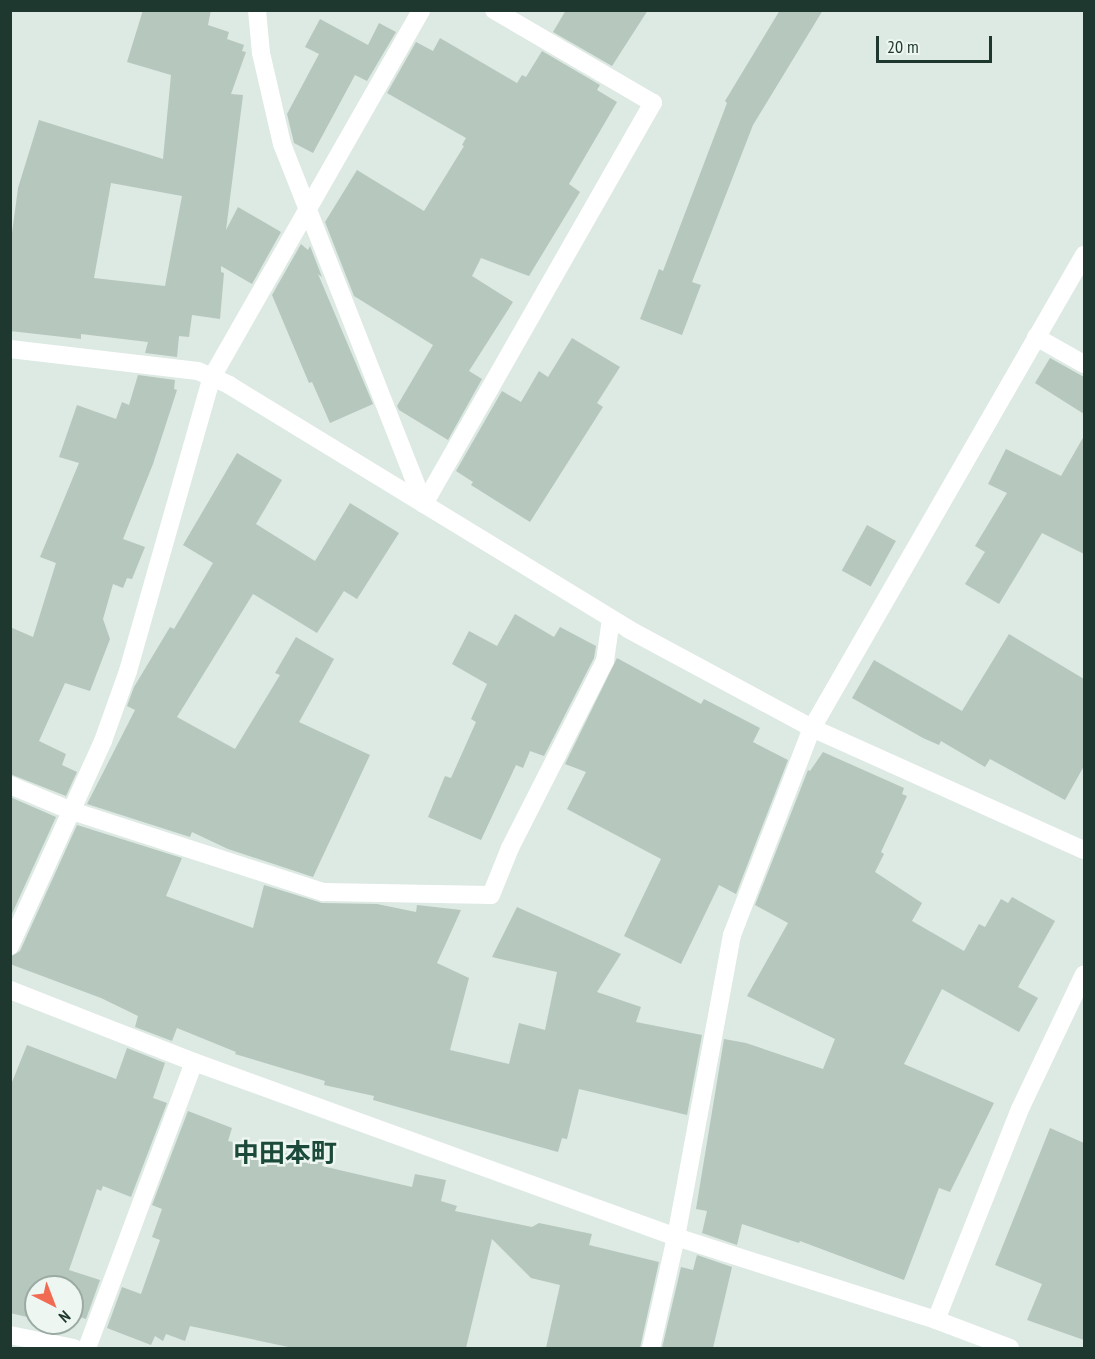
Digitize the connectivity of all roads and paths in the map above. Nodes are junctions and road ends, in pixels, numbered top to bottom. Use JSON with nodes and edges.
{"nodes":[{"id":1,"x":257,"y":10,"type":"edge"},
{"id":2,"x":421,"y":10,"type":"edge"},
{"id":3,"x":494,"y":10,"type":"edge"},
{"id":4,"x":308,"y":210,"type":"junction"},
{"id":5,"x":1084,"y":255,"type":"edge"},
{"id":6,"x":1036,"y":337,"type":"junction"},
{"id":7,"x":10,"y":349,"type":"edge"},
{"id":8,"x":1084,"y":364,"type":"edge"},
{"id":9,"x":212,"y":377,"type":"junction"},
{"id":10,"x":424,"y":504,"type":"junction"},
{"id":11,"x":611,"y":619,"type":"junction"},
{"id":12,"x":812,"y":728,"type":"junction"},
{"id":13,"x":10,"y":786,"type":"edge"},
{"id":14,"x":72,"y":811,"type":"junction"},
{"id":15,"x":1084,"y":850,"type":"edge"},
{"id":16,"x":10,"y":946,"type":"edge"},
{"id":17,"x":1084,"y":974,"type":"edge"},
{"id":18,"x":10,"y":990,"type":"edge"},
{"id":19,"x":194,"y":1062,"type":"junction"},
{"id":20,"x":676,"y":1237,"type":"junction"},
{"id":21,"x":936,"y":1320,"type":"junction"},
{"id":22,"x":10,"y":1335,"type":"edge"},
{"id":23,"x":74,"y":1348,"type":"edge"},
{"id":24,"x":87,"y":1348,"type":"edge"},
{"id":25,"x":651,"y":1348,"type":"edge"},
{"id":26,"x":1010,"y":1348,"type":"edge"}],
"edges":[{"from":1,"to":4,"type":"street"},
{"from":2,"to":4,"type":"street"},
{"from":3,"to":10,"type":"street"},
{"from":4,"to":9,"type":"street"},
{"from":4,"to":10,"type":"street"},
{"from":5,"to":6,"type":"street"},
{"from":6,"to":8,"type":"street"},
{"from":6,"to":12,"type":"street"},
{"from":7,"to":9,"type":"street"},
{"from":9,"to":10,"type":"street"},
{"from":9,"to":14,"type":"street"},
{"from":10,"to":11,"type":"street"},
{"from":11,"to":12,"type":"street"},
{"from":11,"to":14,"type":"street"},
{"from":12,"to":15,"type":"street"},
{"from":12,"to":20,"type":"street"},
{"from":13,"to":14,"type":"street"},
{"from":14,"to":16,"type":"street"},
{"from":17,"to":21,"type":"street"},
{"from":18,"to":19,"type":"street"},
{"from":19,"to":20,"type":"street"},
{"from":19,"to":24,"type":"street"},
{"from":20,"to":21,"type":"street"},
{"from":20,"to":25,"type":"street"},
{"from":21,"to":26,"type":"street"},
{"from":22,"to":23,"type":"street"}]}
